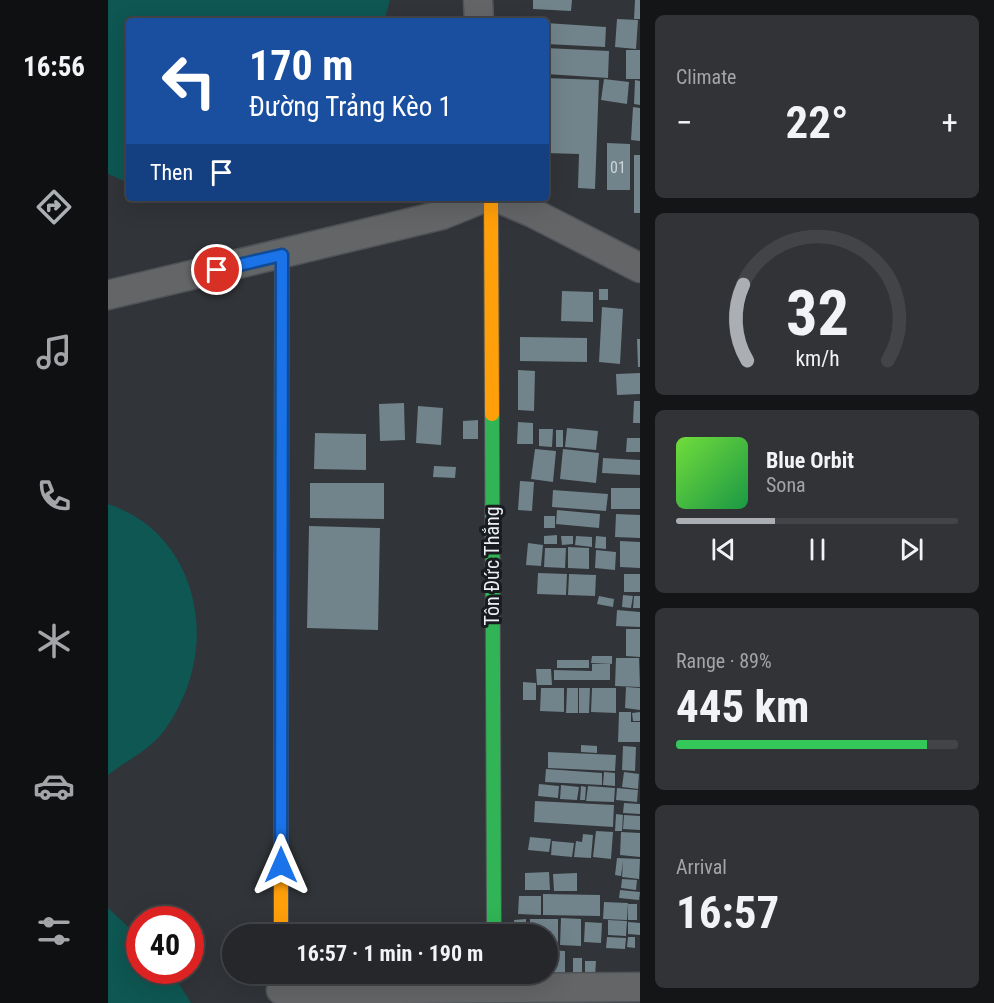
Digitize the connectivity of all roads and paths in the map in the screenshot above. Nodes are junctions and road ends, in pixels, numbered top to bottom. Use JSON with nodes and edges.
{"nodes":[{"id":1,"x":478,"y":0,"type":"edge"},
{"id":2,"x":479,"y":18,"type":"edge"},
{"id":3,"x":477,"y":201,"type":"edge"},
{"id":4,"x":491,"y":201,"type":"edge"},
{"id":5,"x":505,"y":201,"type":"edge"},
{"id":6,"x":282,"y":255,"type":"junction"},
{"id":7,"x":640,"y":268,"type":"edge"},
{"id":8,"x":108,"y":295,"type":"edge"},
{"id":9,"x":281,"y":924,"type":"edge"},
{"id":10,"x":494,"y":924,"type":"edge"},
{"id":11,"x":640,"y":987,"type":"edge"},
{"id":12,"x":494,"y":988,"type":"edge"},
{"id":13,"x":281,"y":989,"type":"edge"}],
"edges":[{"from":1,"to":2,"type":"street"},
{"from":3,"to":6,"type":"street"},
{"from":4,"to":10,"type":"street","name":"Tôn Đức Thắng"},
{"from":5,"to":7,"type":"street"},
{"from":6,"to":8,"type":"street"},
{"from":6,"to":9,"type":"street"},
{"from":11,"to":12,"type":"street"},
{"from":12,"to":13,"type":"street"}]}
